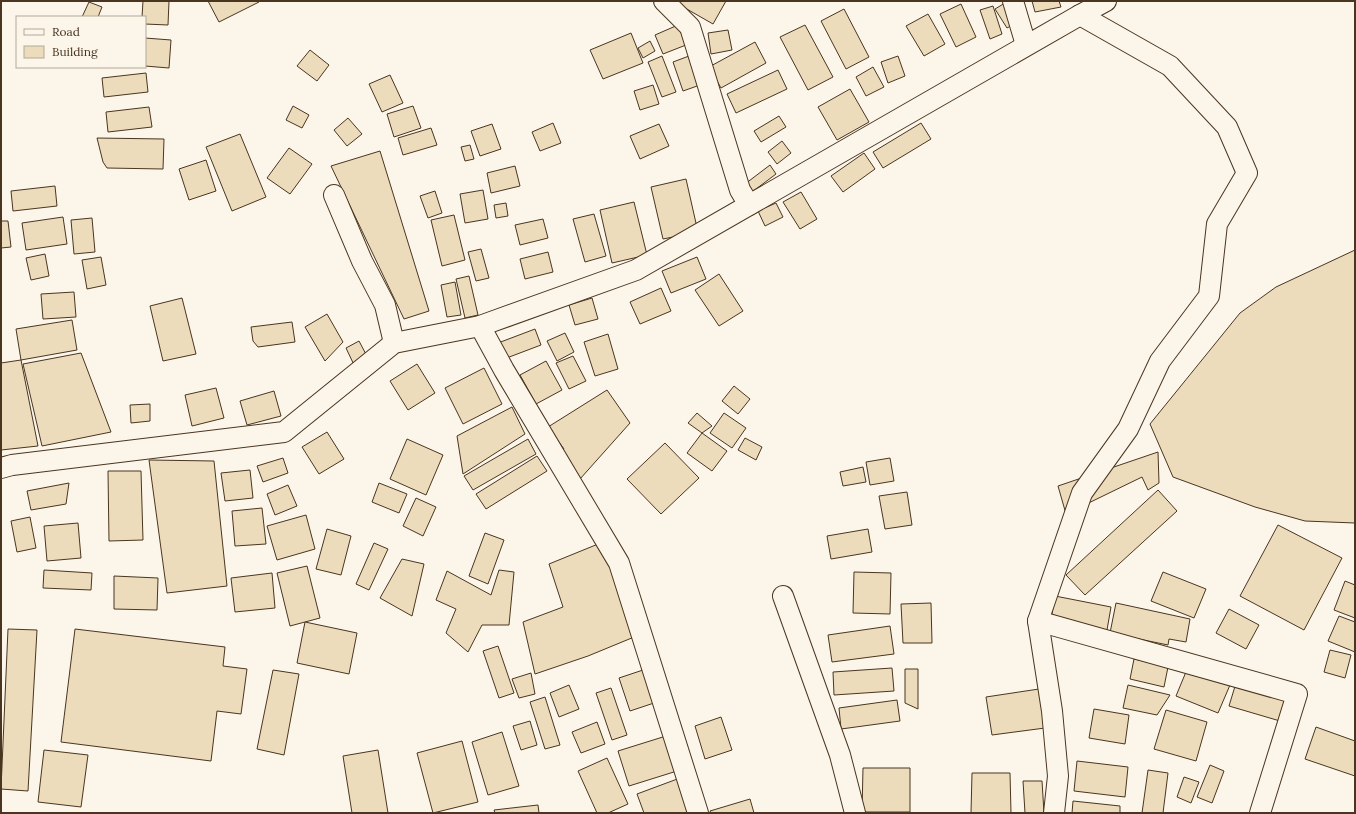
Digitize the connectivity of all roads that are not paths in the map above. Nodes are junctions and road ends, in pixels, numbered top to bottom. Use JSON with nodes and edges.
{"nodes":[{"id":1,"x":664,"y":1,"type":"edge"},
{"id":2,"x":1013,"y":1,"type":"edge"},
{"id":3,"x":1106,"y":1,"type":"edge"},
{"id":4,"x":1080,"y":15,"type":"junction"},
{"id":5,"x":1026,"y":46,"type":"junction"},
{"id":6,"x":334,"y":195,"type":"dead end"},
{"id":7,"x":749,"y":205,"type":"junction"},
{"id":8,"x":480,"y":326,"type":"junction"},
{"id":9,"x":394,"y":343,"type":"junction"},
{"id":10,"x":1,"y":468,"type":"edge"},
{"id":11,"x":783,"y":596,"type":"dead end"},
{"id":12,"x":1038,"y":621,"type":"junction"},
{"id":13,"x":698,"y":813,"type":"edge"},
{"id":14,"x":855,"y":813,"type":"edge"},
{"id":15,"x":1054,"y":813,"type":"edge"},
{"id":16,"x":1260,"y":813,"type":"edge"}],
"edges":[{"from":1,"to":7,"type":"street"},
{"from":2,"to":5,"type":"street"},
{"from":3,"to":4,"type":"street"},
{"from":4,"to":5,"type":"street"},
{"from":4,"to":12,"type":"street"},
{"from":5,"to":7,"type":"street"},
{"from":6,"to":9,"type":"street"},
{"from":7,"to":8,"type":"street"},
{"from":8,"to":9,"type":"street"},
{"from":8,"to":13,"type":"street"},
{"from":9,"to":10,"type":"street"},
{"from":11,"to":14,"type":"street"},
{"from":12,"to":15,"type":"street"},
{"from":12,"to":16,"type":"street"}]}
